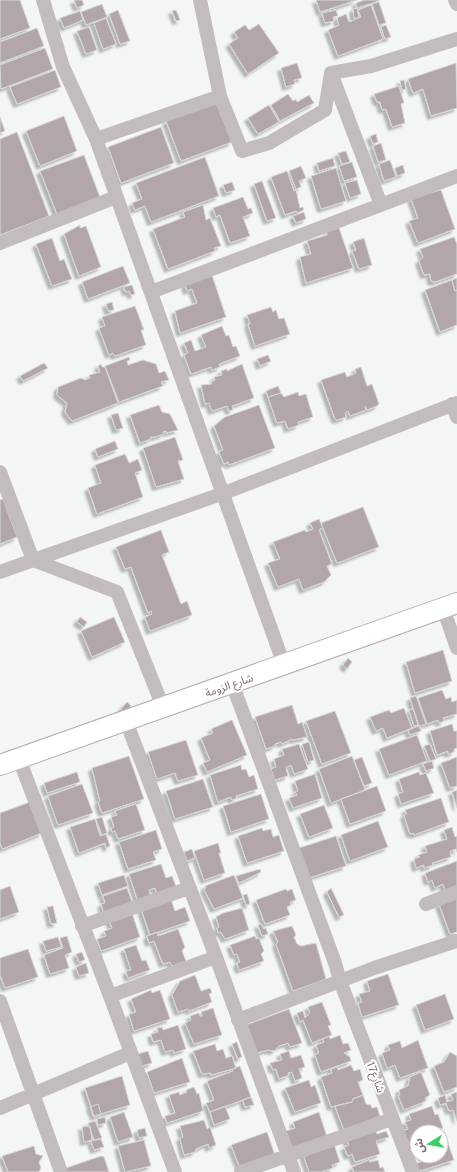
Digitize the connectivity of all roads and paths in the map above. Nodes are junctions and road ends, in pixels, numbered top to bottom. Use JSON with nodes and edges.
{"nodes":[{"id":1,"x":43,"y":0,"type":"edge"},
{"id":2,"x":200,"y":0,"type":"edge"},
{"id":3,"x":455,"y":0,"type":"edge"},
{"id":4,"x":457,"y":4,"type":"edge"},
{"id":5,"x":457,"y":39,"type":"edge"},
{"id":6,"x":331,"y":73,"type":"junction"},
{"id":7,"x":220,"y":96,"type":"junction"},
{"id":8,"x":96,"y":139,"type":"junction"},
{"id":9,"x":457,"y":176,"type":"edge"},
{"id":10,"x":116,"y":196,"type":"junction"},
{"id":11,"x":381,"y":205,"type":"junction"},
{"id":12,"x":0,"y":243,"type":"edge"},
{"id":13,"x":151,"y":292,"type":"junction"},
{"id":14,"x":455,"y":408,"type":"edge"},
{"id":15,"x":0,"y":472,"type":"edge"},
{"id":16,"x":224,"y":493,"type":"junction"},
{"id":17,"x":33,"y":560,"type":"junction"},
{"id":18,"x":0,"y":572,"type":"edge"},
{"id":19,"x":450,"y":605,"type":"edge"},
{"id":20,"x":457,"y":648,"type":"edge"},
{"id":21,"x":284,"y":665,"type":"junction"},
{"id":22,"x":232,"y":683,"type":"junction"},
{"id":23,"x":163,"y":707,"type":"junction"},
{"id":24,"x":126,"y":721,"type":"junction"},
{"id":25,"x":18,"y":759,"type":"junction"},
{"id":26,"x":0,"y":765,"type":"edge"},
{"id":27,"x":189,"y":888,"type":"junction"},
{"id":28,"x":457,"y":892,"type":"edge"},
{"id":29,"x":426,"y":904,"type":"dead end"},
{"id":30,"x":82,"y":926,"type":"junction"},
{"id":31,"x":457,"y":941,"type":"edge"},
{"id":32,"x":216,"y":957,"type":"junction"},
{"id":33,"x":340,"y":981,"type":"junction"},
{"id":34,"x":110,"y":996,"type":"junction"},
{"id":35,"x":0,"y":1001,"type":"edge"},
{"id":36,"x":238,"y":1020,"type":"junction"},
{"id":37,"x":130,"y":1053,"type":"junction"},
{"id":38,"x":34,"y":1094,"type":"junction"},
{"id":39,"x":0,"y":1108,"type":"edge"},
{"id":40,"x":392,"y":1119,"type":"junction"},
{"id":41,"x":288,"y":1155,"type":"junction"},
{"id":42,"x":61,"y":1172,"type":"edge"},
{"id":43,"x":175,"y":1172,"type":"edge"},
{"id":44,"x":241,"y":1172,"type":"edge"},
{"id":45,"x":294,"y":1172,"type":"edge"},
{"id":46,"x":413,"y":1172,"type":"edge"}],
"edges":[{"from":1,"to":8,"type":"street"},
{"from":2,"to":7,"type":"street"},
{"from":3,"to":4,"type":"street"},
{"from":5,"to":6,"type":"street"},
{"from":6,"to":7,"type":"street"},
{"from":6,"to":11,"type":"street"},
{"from":7,"to":8,"type":"street"},
{"from":8,"to":10,"type":"street"},
{"from":9,"to":11,"type":"street"},
{"from":10,"to":12,"type":"street"},
{"from":10,"to":13,"type":"street"},
{"from":11,"to":13,"type":"street"},
{"from":13,"to":16,"type":"street"},
{"from":14,"to":16,"type":"street"},
{"from":15,"to":17,"type":"street"},
{"from":16,"to":17,"type":"street"},
{"from":16,"to":21,"type":"street"},
{"from":17,"to":18,"type":"street"},
{"from":17,"to":23,"type":"street"},
{"from":19,"to":20,"type":"street"},
{"from":19,"to":21,"type":"street","name":"شارع الزومة"},
{"from":21,"to":22,"type":"street","name":"شارع الزومة"},
{"from":22,"to":23,"type":"street","name":"شارع الزومة"},
{"from":22,"to":33,"type":"street","name":"شارع17"},
{"from":23,"to":24,"type":"street","name":"شارع الزومة"},
{"from":24,"to":25,"type":"street","name":"شارع الزومة"},
{"from":24,"to":27,"type":"street"},
{"from":25,"to":26,"type":"street","name":"شارع الزومة"},
{"from":25,"to":30,"type":"street"},
{"from":27,"to":30,"type":"street"},
{"from":27,"to":32,"type":"street"},
{"from":28,"to":29,"type":"street"},
{"from":30,"to":34,"type":"street"},
{"from":31,"to":33,"type":"street"},
{"from":32,"to":34,"type":"street"},
{"from":32,"to":36,"type":"street"},
{"from":33,"to":36,"type":"street"},
{"from":33,"to":40,"type":"street","name":"شارع17"},
{"from":34,"to":37,"type":"street"},
{"from":35,"to":38,"type":"street"},
{"from":36,"to":41,"type":"street"},
{"from":37,"to":38,"type":"street"},
{"from":37,"to":43,"type":"street"},
{"from":38,"to":39,"type":"street"},
{"from":38,"to":42,"type":"street"},
{"from":40,"to":41,"type":"street"},
{"from":40,"to":46,"type":"street","name":"شارع17"},
{"from":41,"to":44,"type":"street"},
{"from":41,"to":45,"type":"street"}]}
